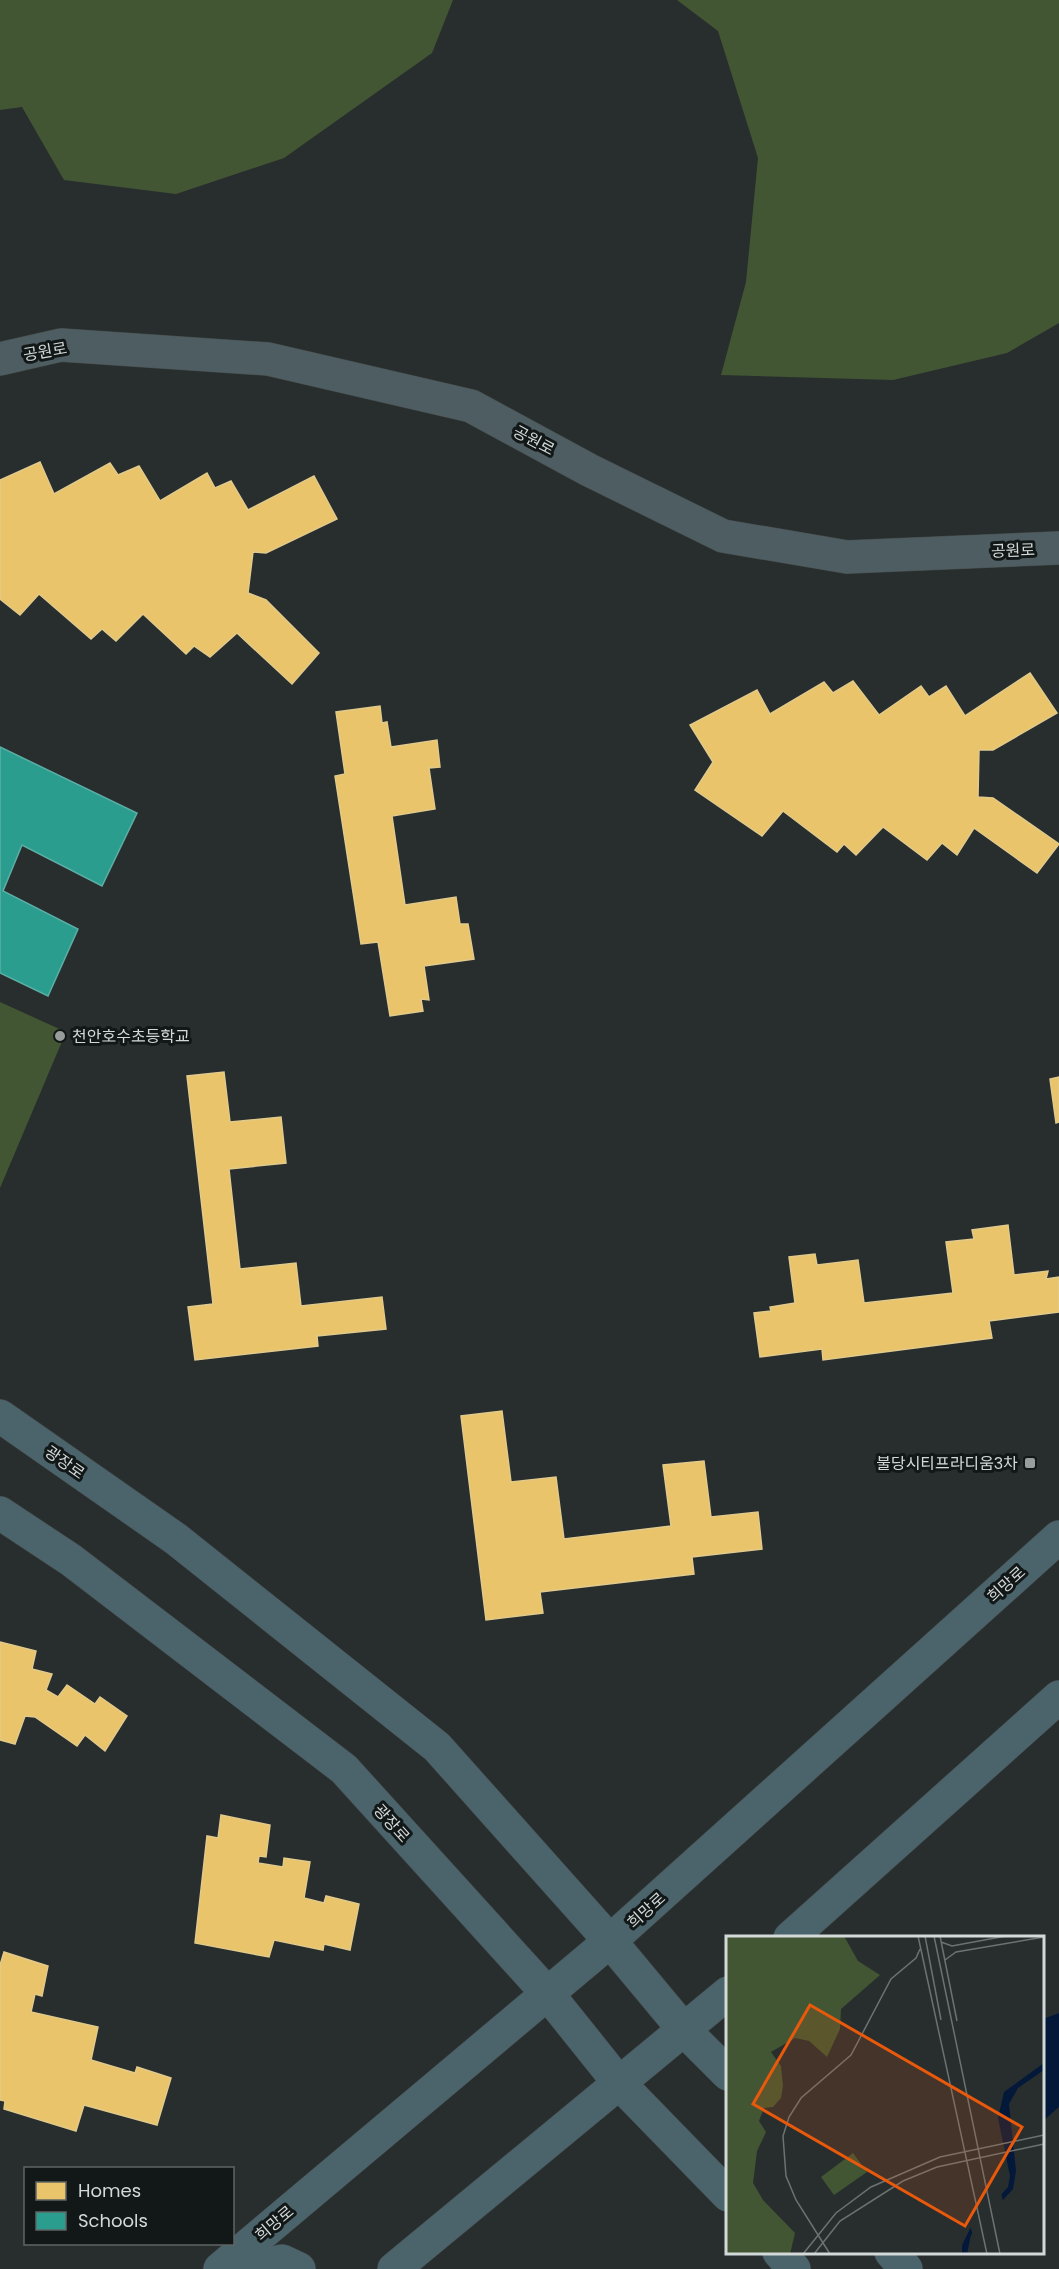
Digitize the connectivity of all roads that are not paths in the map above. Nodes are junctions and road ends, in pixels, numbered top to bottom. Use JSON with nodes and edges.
{"nodes":[{"id":1,"x":0,"y":359,"type":"edge"},
{"id":2,"x":1059,"y":548,"type":"edge"},
{"id":3,"x":0,"y":1416,"type":"edge"},
{"id":4,"x":0,"y":1513,"type":"edge"},
{"id":5,"x":1059,"y":1537,"type":"edge"},
{"id":6,"x":1059,"y":1697,"type":"edge"},
{"id":7,"x":792,"y":1936,"type":"edge"},
{"id":8,"x":610,"y":1941,"type":"junction"},
{"id":9,"x":547,"y":1993,"type":"junction"},
{"id":10,"x":726,"y":1995,"type":"edge"},
{"id":11,"x":685,"y":2031,"type":"junction"},
{"id":12,"x":726,"y":2072,"type":"edge"},
{"id":13,"x":619,"y":2083,"type":"junction"},
{"id":14,"x":726,"y":2193,"type":"edge"},
{"id":15,"x":780,"y":2254,"type":"edge"},
{"id":16,"x":892,"y":2254,"type":"edge"},
{"id":17,"x":397,"y":2267,"type":"edge"},
{"id":18,"x":220,"y":2269,"type":"edge"},
{"id":19,"x":249,"y":2269,"type":"edge"},
{"id":20,"x":299,"y":2269,"type":"edge"},
{"id":21,"x":794,"y":2269,"type":"edge"},
{"id":22,"x":906,"y":2269,"type":"edge"}],
"edges":[{"from":1,"to":2,"type":"street","name":"공원로"},
{"from":3,"to":8,"type":"main road","name":"광장로"},
{"from":4,"to":9,"type":"main road","name":"광장로"},
{"from":5,"to":8,"type":"main road","name":"희망로"},
{"from":6,"to":7,"type":"main road"},
{"from":8,"to":9,"type":"main road","name":"희망로"},
{"from":8,"to":11,"type":"main road","name":"광장로"},
{"from":9,"to":13,"type":"main road","name":"광장로"},
{"from":9,"to":18,"type":"main road","name":"희망로"},
{"from":10,"to":11,"type":"main road"},
{"from":11,"to":12,"type":"main road","name":"광장로"},
{"from":11,"to":13,"type":"main road"},
{"from":13,"to":14,"type":"main road","name":"광장로"},
{"from":13,"to":17,"type":"main road"},
{"from":15,"to":21,"type":"main road"},
{"from":16,"to":22,"type":"main road"},
{"from":19,"to":20,"type":"main road"}]}
